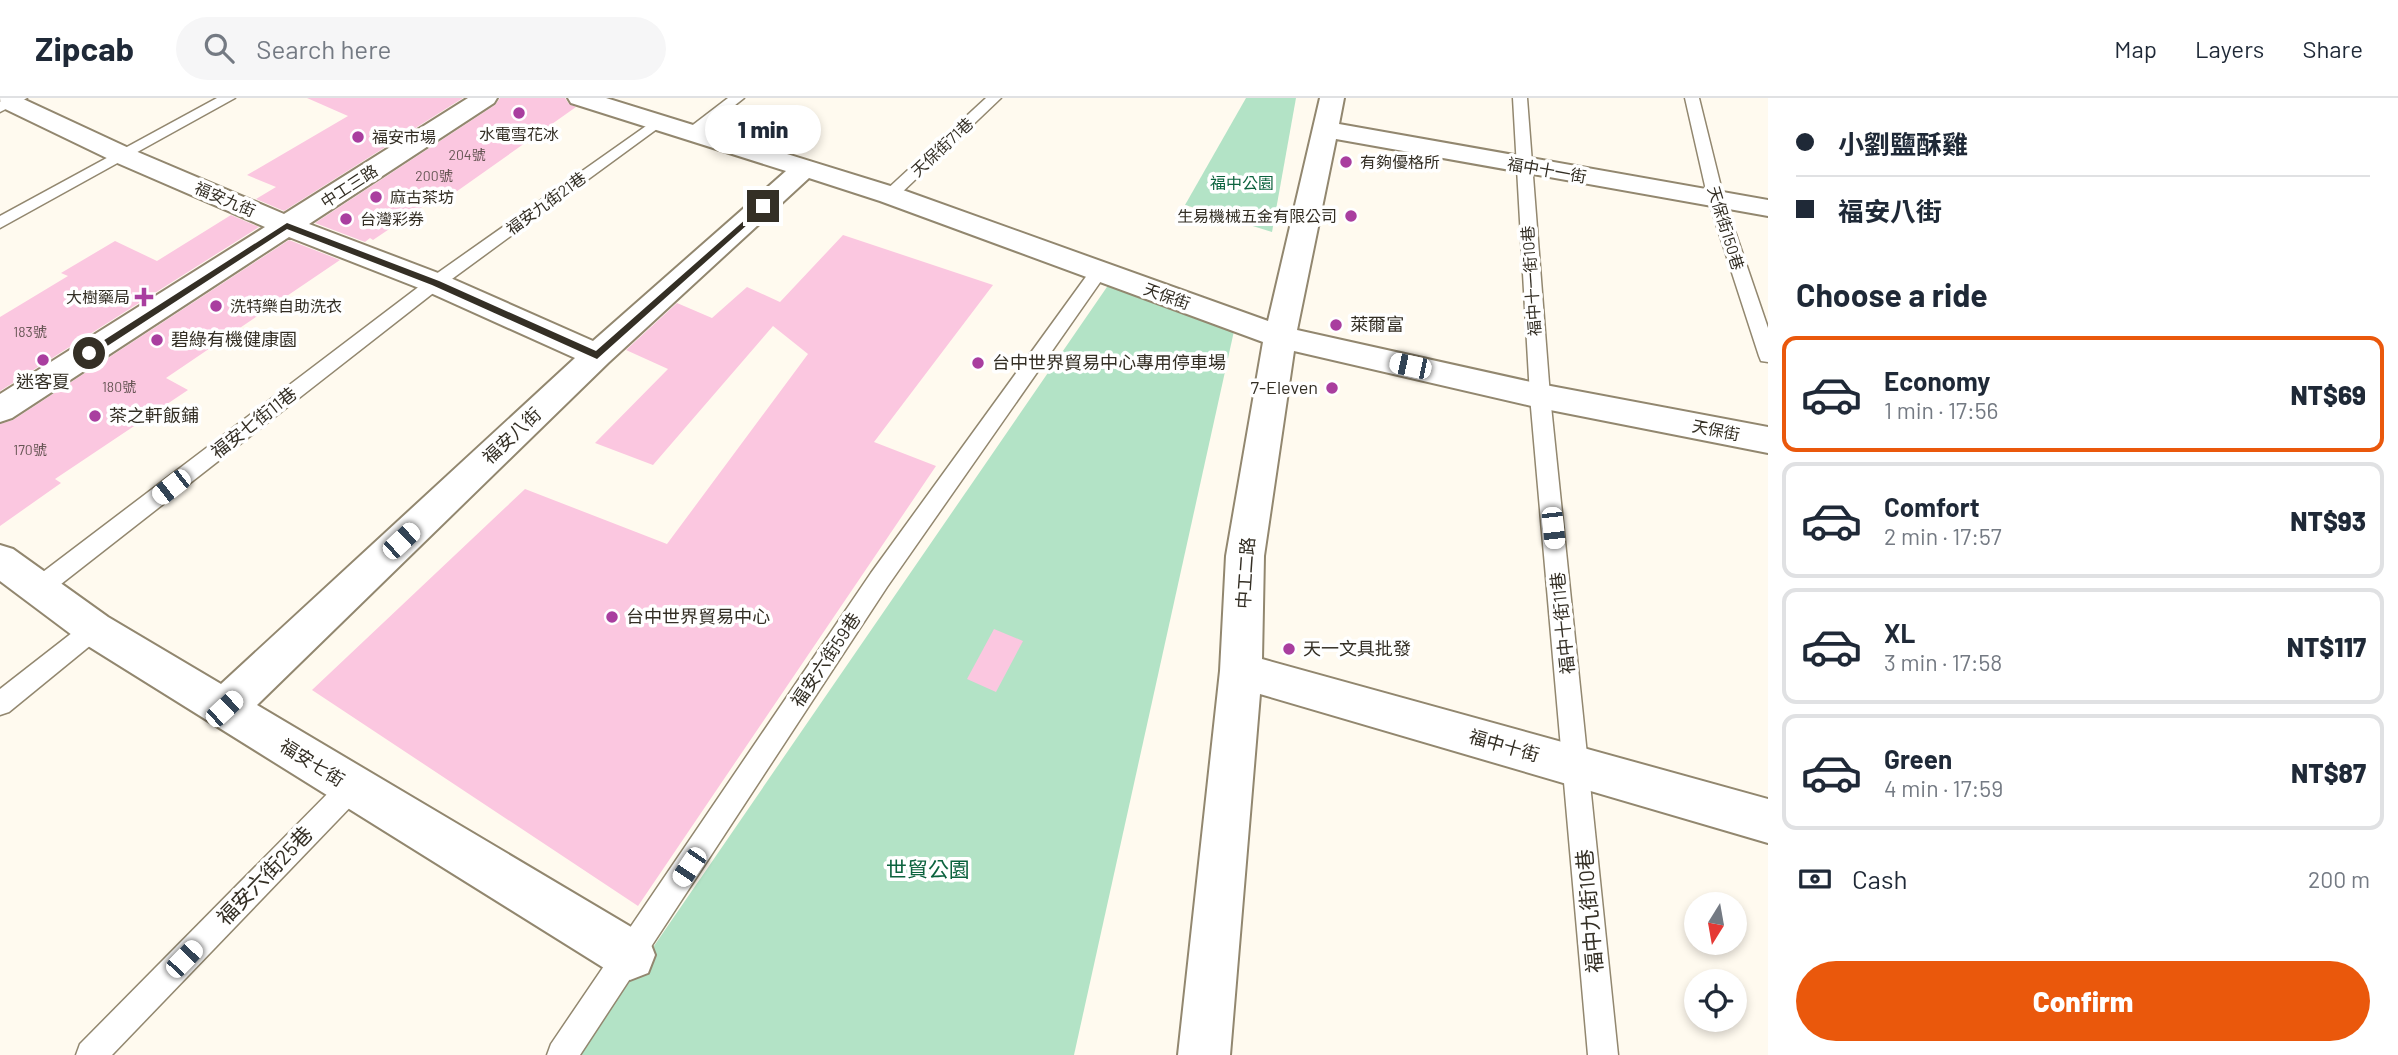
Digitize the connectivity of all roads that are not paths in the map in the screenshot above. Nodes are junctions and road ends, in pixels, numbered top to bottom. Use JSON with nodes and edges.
{"nodes":[{"id":1,"x":228,"y":98,"type":"edge"},
{"id":2,"x":485,"y":98,"type":"edge"},
{"id":3,"x":580,"y":98,"type":"edge"},
{"id":4,"x":737,"y":98,"type":"edge"},
{"id":5,"x":994,"y":98,"type":"edge"},
{"id":6,"x":1520,"y":98,"type":"edge"},
{"id":7,"x":1692,"y":98,"type":"edge"},
{"id":8,"x":10,"y":103,"type":"edge"},
{"id":9,"x":1329,"y":114,"type":"edge"},
{"id":10,"x":656,"y":123,"type":"junction"},
{"id":11,"x":690,"y":134,"type":"junction"},
{"id":12,"x":124,"y":156,"type":"junction"},
{"id":13,"x":1522,"y":166,"type":"junction"},
{"id":14,"x":804,"y":169,"type":"junction"},
{"id":15,"x":890,"y":195,"type":"junction"},
{"id":16,"x":1716,"y":199,"type":"junction"},
{"id":17,"x":1768,"y":208,"type":"edge"},
{"id":18,"x":0,"y":223,"type":"edge"},
{"id":19,"x":287,"y":226,"type":"junction"},
{"id":20,"x":1099,"y":271,"type":"junction"},
{"id":21,"x":435,"y":283,"type":"junction"},
{"id":22,"x":1280,"y":337,"type":"junction"},
{"id":23,"x":597,"y":355,"type":"junction"},
{"id":24,"x":1768,"y":356,"type":"edge"},
{"id":25,"x":1540,"y":396,"type":"junction"},
{"id":26,"x":0,"y":410,"type":"edge"},
{"id":27,"x":1768,"y":440,"type":"edge"},
{"id":28,"x":0,"y":560,"type":"edge"},
{"id":29,"x":39,"y":588,"type":"junction"},
{"id":30,"x":94,"y":629,"type":"junction"},
{"id":31,"x":1241,"y":671,"type":"junction"},
{"id":32,"x":0,"y":704,"type":"edge"},
{"id":33,"x":224,"y":709,"type":"junction"},
{"id":34,"x":1577,"y":767,"type":"junction"},
{"id":35,"x":352,"y":787,"type":"junction"},
{"id":36,"x":1768,"y":821,"type":"edge"},
{"id":37,"x":630,"y":955,"type":"junction"},
{"id":38,"x":91,"y":1055,"type":"edge"},
{"id":39,"x":562,"y":1055,"type":"edge"},
{"id":40,"x":1204,"y":1055,"type":"edge"},
{"id":41,"x":1603,"y":1055,"type":"edge"}],
"edges":[{"from":1,"to":12,"type":"lane"},
{"from":2,"to":19,"type":"street","name":"中工三路"},
{"from":3,"to":10,"type":"street","name":"天保街"},
{"from":4,"to":11,"type":"lane"},
{"from":5,"to":15,"type":"lane","name":"天保街71巷"},
{"from":6,"to":13,"type":"lane","name":"福中十一街10巷"},
{"from":7,"to":16,"type":"lane","name":"天保街150巷"},
{"from":8,"to":12,"type":"street","name":"福安九街"},
{"from":9,"to":13,"type":"street","name":"福中十一街"},
{"from":9,"to":22,"type":"street","name":"中工二路"},
{"from":10,"to":11,"type":"street","name":"天保街"},
{"from":10,"to":21,"type":"lane","name":"福安九街21巷"},
{"from":11,"to":14,"type":"street","name":"天保街"},
{"from":12,"to":18,"type":"lane"},
{"from":12,"to":19,"type":"street","name":"福安九街"},
{"from":13,"to":16,"type":"street","name":"福中十一街"},
{"from":13,"to":25,"type":"lane","name":"福中十一街10巷"},
{"from":14,"to":15,"type":"street","name":"天保街"},
{"from":14,"to":23,"type":"street","name":"福安八街"},
{"from":15,"to":20,"type":"street","name":"天保街"},
{"from":16,"to":17,"type":"street","name":"福中十一街"},
{"from":16,"to":24,"type":"lane","name":"天保街150巷"},
{"from":19,"to":21,"type":"street","name":"福安九街"},
{"from":19,"to":26,"type":"street","name":"中工三路"},
{"from":20,"to":22,"type":"street","name":"天保街"},
{"from":20,"to":37,"type":"lane","name":"福安六街59巷"},
{"from":21,"to":23,"type":"street","name":"福安九街"},
{"from":21,"to":29,"type":"lane","name":"福安七街11巷"},
{"from":22,"to":25,"type":"street","name":"天保街"},
{"from":22,"to":31,"type":"street","name":"中工二路"},
{"from":23,"to":33,"type":"street","name":"福安八街"},
{"from":25,"to":27,"type":"street","name":"天保街"},
{"from":25,"to":34,"type":"lane","name":"福中十街11巷"},
{"from":28,"to":29,"type":"street","name":"福安七街"},
{"from":29,"to":30,"type":"street","name":"福安七街"},
{"from":30,"to":32,"type":"lane"},
{"from":30,"to":33,"type":"street","name":"福安七街"},
{"from":31,"to":34,"type":"street","name":"福中十街"},
{"from":31,"to":40,"type":"street","name":"中工二路"},
{"from":33,"to":35,"type":"street","name":"福安七街"},
{"from":34,"to":36,"type":"street","name":"福中十街"},
{"from":34,"to":41,"type":"lane","name":"福中九街10巷"},
{"from":35,"to":37,"type":"street","name":"福安七街"},
{"from":35,"to":38,"type":"lane","name":"福安六街25巷"},
{"from":37,"to":39,"type":"lane","name":"福安六街59巷"}]}
